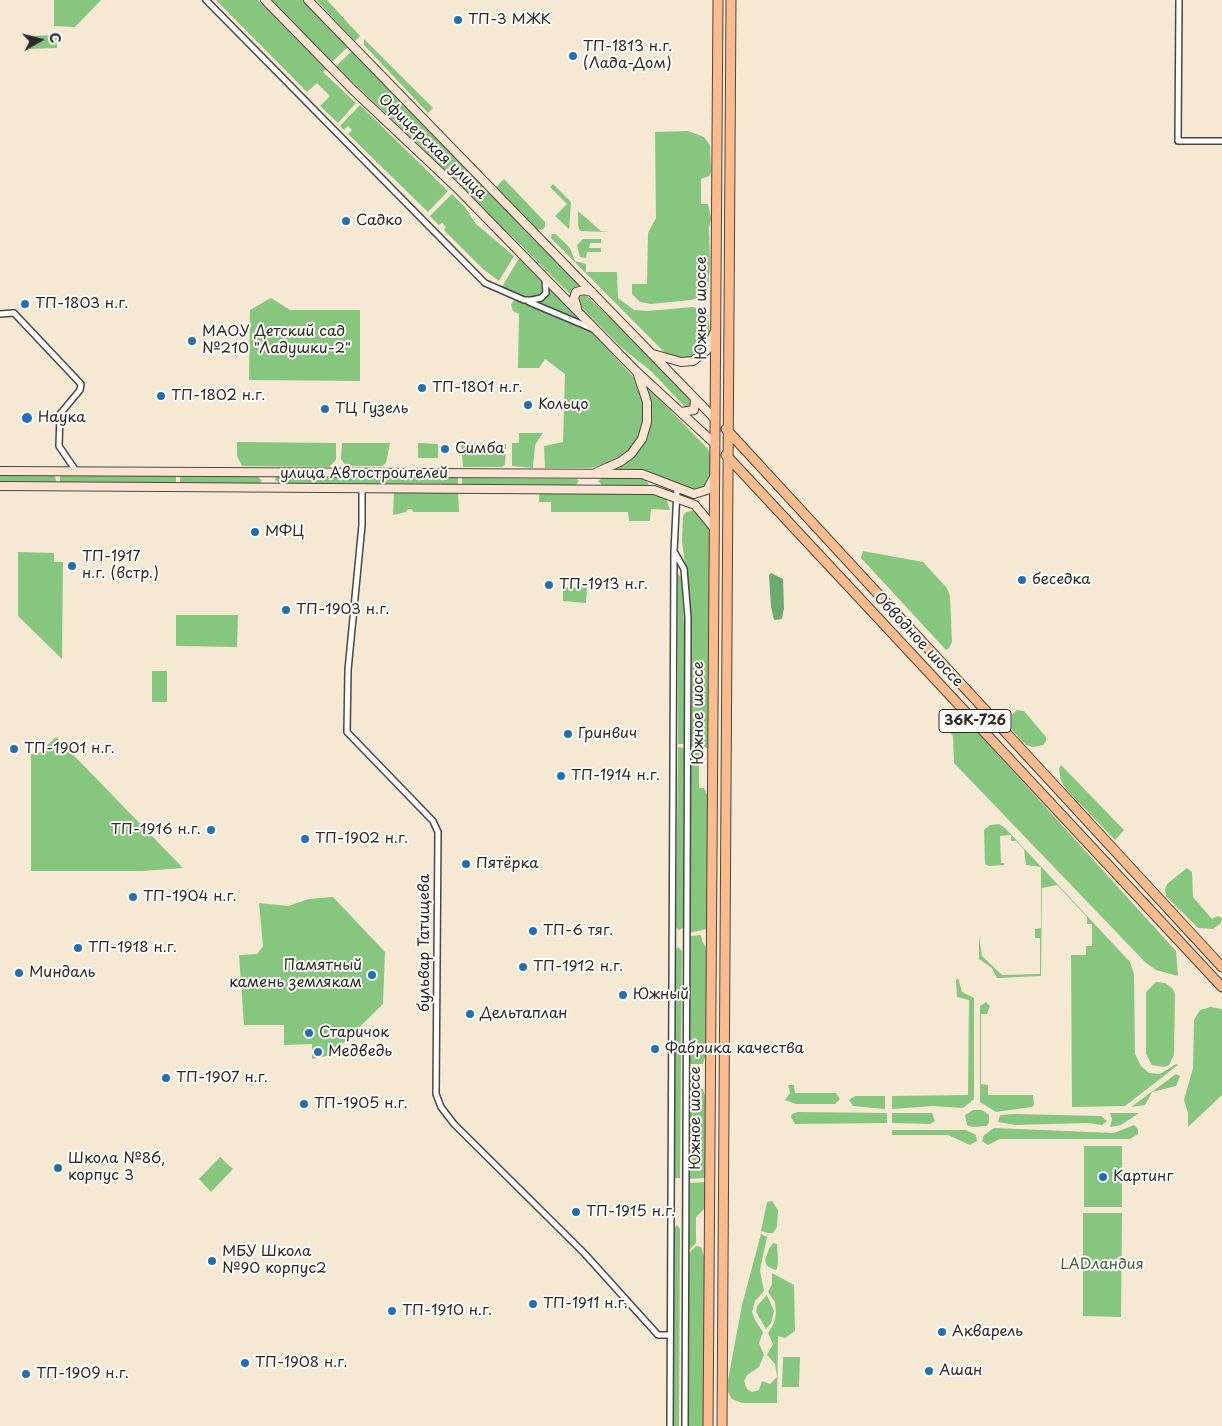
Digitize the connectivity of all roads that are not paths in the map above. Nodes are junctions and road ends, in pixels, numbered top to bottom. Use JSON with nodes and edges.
{"nodes":[{"id":1,"x":206,"y":0,"type":"edge"},
{"id":2,"x":265,"y":0,"type":"edge"},
{"id":3,"x":308,"y":0,"type":"edge"},
{"id":4,"x":718,"y":0,"type":"edge"},
{"id":5,"x":731,"y":0,"type":"edge"},
{"id":6,"x":1179,"y":0,"type":"edge"},
{"id":7,"x":1222,"y":141,"type":"edge"},
{"id":8,"x":544,"y":276,"type":"junction"},
{"id":9,"x":592,"y":292,"type":"junction"},
{"id":10,"x":524,"y":300,"type":"junction"},
{"id":11,"x":0,"y":314,"type":"edge"},
{"id":12,"x":580,"y":314,"type":"junction"},
{"id":13,"x":597,"y":331,"type":"junction"},
{"id":14,"x":715,"y":331,"type":"junction"},
{"id":15,"x":651,"y":353,"type":"junction"},
{"id":16,"x":636,"y":371,"type":"junction"},
{"id":17,"x":696,"y":399,"type":"junction"},
{"id":18,"x":681,"y":412,"type":"junction"},
{"id":19,"x":715,"y":419,"type":"junction"},
{"id":20,"x":728,"y":431,"type":"junction"},
{"id":21,"x":715,"y":444,"type":"junction"},
{"id":22,"x":728,"y":456,"type":"junction"},
{"id":23,"x":0,"y":471,"type":"edge"},
{"id":24,"x":76,"y":472,"type":"junction"},
{"id":25,"x":268,"y":473,"type":"junction"},
{"id":26,"x":586,"y":475,"type":"junction"},
{"id":27,"x":714,"y":475,"type":"junction"},
{"id":28,"x":0,"y":486,"type":"edge"},
{"id":29,"x":268,"y":488,"type":"junction"},
{"id":30,"x":362,"y":488,"type":"junction"},
{"id":31,"x":582,"y":490,"type":"junction"},
{"id":32,"x":676,"y":493,"type":"junction"},
{"id":33,"x":714,"y":528,"type":"junction"},
{"id":34,"x":674,"y":552,"type":"junction"},
{"id":35,"x":1222,"y":967,"type":"edge"},
{"id":36,"x":1222,"y":987,"type":"edge"},
{"id":37,"x":670,"y":1335,"type":"junction"},
{"id":38,"x":670,"y":1426,"type":"edge"},
{"id":39,"x":685,"y":1426,"type":"edge"},
{"id":40,"x":708,"y":1426,"type":"edge"},
{"id":41,"x":722,"y":1426,"type":"edge"}],
"edges":[{"from":1,"to":10,"type":"street","name":"Офицерская улица"},
{"from":2,"to":8,"type":"main road","name":"Офицерская улица"},
{"from":3,"to":9,"type":"main road","name":"Офицерская улица"},
{"from":4,"to":14,"type":"main road","name":"Южное шоссе"},
{"from":5,"to":20,"type":"main road","name":"Южное шоссе"},
{"from":6,"to":7,"type":"street"},
{"from":8,"to":10,"type":"street"},
{"from":8,"to":12,"type":"main road","name":"Офицерская улица"},
{"from":9,"to":12,"type":"main road"},
{"from":9,"to":15,"type":"main road","name":"Офицерская улица"},
{"from":10,"to":13,"type":"street","name":"Офицерская улица"},
{"from":11,"to":24,"type":"street"},
{"from":12,"to":13,"type":"main road","name":"Офицерская улица"},
{"from":13,"to":16,"type":"main road","name":"Офицерская улица"},
{"from":14,"to":15,"type":"main road","name":"Офицерская улица"},
{"from":14,"to":19,"type":"main road","name":"Южное шоссе"},
{"from":15,"to":17,"type":"main road","name":"Офицерская улица"},
{"from":16,"to":18,"type":"main road","name":"Офицерская улица"},
{"from":16,"to":26,"type":"main road","name":"улица Автостроителей"},
{"from":17,"to":18,"type":"main road"},
{"from":17,"to":19,"type":"main road","name":"Офицерская улица"},
{"from":18,"to":21,"type":"main road","name":"Офицерская улица"},
{"from":19,"to":20,"type":"main road","name":"Офицерская улица"},
{"from":19,"to":21,"type":"main road","name":"Южное шоссе"},
{"from":20,"to":22,"type":"main road","name":"Южное шоссе"},
{"from":20,"to":35,"type":"main road","name":"Обводное шоссе","number":"36К-726"},
{"from":21,"to":22,"type":"main road","name":"Обводное шоссе","number":"36К-726"},
{"from":21,"to":27,"type":"main road","name":"Южное шоссе"},
{"from":22,"to":36,"type":"main road","name":"Обводное шоссе","number":"36К-726"},
{"from":22,"to":41,"type":"main road","name":"Южное шоссе"},
{"from":23,"to":24,"type":"main road","name":"улица Автостроителей"},
{"from":24,"to":25,"type":"main road","name":"улица Автостроителей"},
{"from":25,"to":26,"type":"main road","name":"улица Автостроителей"},
{"from":25,"to":29,"type":"main road"},
{"from":26,"to":31,"type":"main road"},
{"from":26,"to":32,"type":"main road","name":"улица Автостроителей"},
{"from":27,"to":32,"type":"main road","name":"улица Автостроителей"},
{"from":27,"to":33,"type":"main road","name":"Южное шоссе"},
{"from":28,"to":29,"type":"main road","name":"улица Автостроителей"},
{"from":29,"to":30,"type":"main road","name":"улица Автостроителей"},
{"from":30,"to":31,"type":"main road","name":"улица Автостроителей"},
{"from":30,"to":37,"type":"street","name":"бульвар Татищева"},
{"from":31,"to":32,"type":"main road","name":"улица Автостроителей"},
{"from":32,"to":33,"type":"main road","name":"улица Автостроителей"},
{"from":32,"to":34,"type":"street"},
{"from":33,"to":40,"type":"main road","name":"Южное шоссе"},
{"from":34,"to":37,"type":"street"},
{"from":34,"to":39,"type":"street"},
{"from":37,"to":38,"type":"street"}]}
